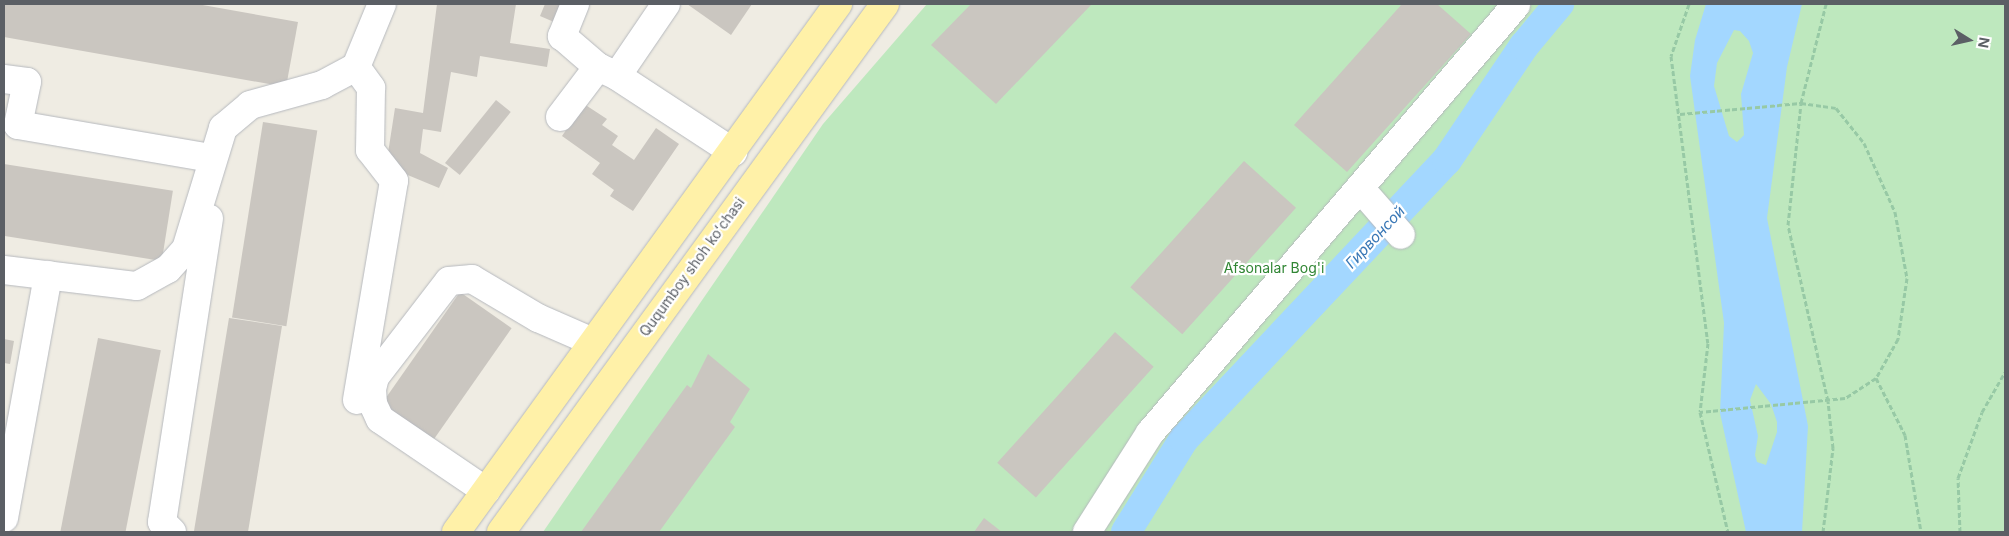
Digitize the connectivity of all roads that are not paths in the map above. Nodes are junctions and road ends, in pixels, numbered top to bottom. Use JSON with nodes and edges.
{"nodes":[{"id":1,"x":382,"y":4,"type":"edge"},
{"id":2,"x":575,"y":4,"type":"edge"},
{"id":3,"x":666,"y":4,"type":"edge"},
{"id":4,"x":838,"y":4,"type":"edge"},
{"id":5,"x":885,"y":4,"type":"edge"},
{"id":6,"x":1516,"y":5,"type":"dead end"},
{"id":7,"x":356,"y":67,"type":"junction"},
{"id":8,"x":608,"y":71,"type":"junction"},
{"id":9,"x":4,"y":79,"type":"edge"},
{"id":10,"x":560,"y":117,"type":"dead end"},
{"id":11,"x":224,"y":128,"type":"junction"},
{"id":12,"x":733,"y":152,"type":"junction"},
{"id":13,"x":212,"y":158,"type":"junction"},
{"id":14,"x":1368,"y":198,"type":"junction"},
{"id":15,"x":1401,"y":235,"type":"dead end"},
{"id":16,"x":4,"y":270,"type":"edge"},
{"id":17,"x":48,"y":275,"type":"junction"},
{"id":18,"x":593,"y":342,"type":"junction"},
{"id":19,"x":380,"y":419,"type":"junction"},
{"id":20,"x":486,"y":491,"type":"junction"},
{"id":21,"x":4,"y":518,"type":"edge"},
{"id":22,"x":172,"y":532,"type":"edge"},
{"id":23,"x":456,"y":532,"type":"edge"},
{"id":24,"x":501,"y":532,"type":"edge"},
{"id":25,"x":1087,"y":532,"type":"edge"}],
"edges":[{"from":1,"to":7,"type":"street"},
{"from":2,"to":8,"type":"street"},
{"from":3,"to":8,"type":"street"},
{"from":4,"to":12,"type":"main road"},
{"from":5,"to":24,"type":"main road","name":"Ququmboy shoh koʻchasi"},
{"from":6,"to":14,"type":"street"},
{"from":7,"to":11,"type":"street"},
{"from":7,"to":19,"type":"street"},
{"from":8,"to":10,"type":"street"},
{"from":8,"to":12,"type":"street"},
{"from":9,"to":13,"type":"street"},
{"from":11,"to":13,"type":"street"},
{"from":11,"to":22,"type":"street"},
{"from":12,"to":18,"type":"main road"},
{"from":13,"to":17,"type":"street"},
{"from":14,"to":15,"type":"street"},
{"from":14,"to":25,"type":"street"},
{"from":16,"to":17,"type":"street"},
{"from":17,"to":21,"type":"street"},
{"from":18,"to":19,"type":"street"},
{"from":18,"to":20,"type":"main road"},
{"from":19,"to":20,"type":"street"},
{"from":20,"to":23,"type":"main road"}]}
